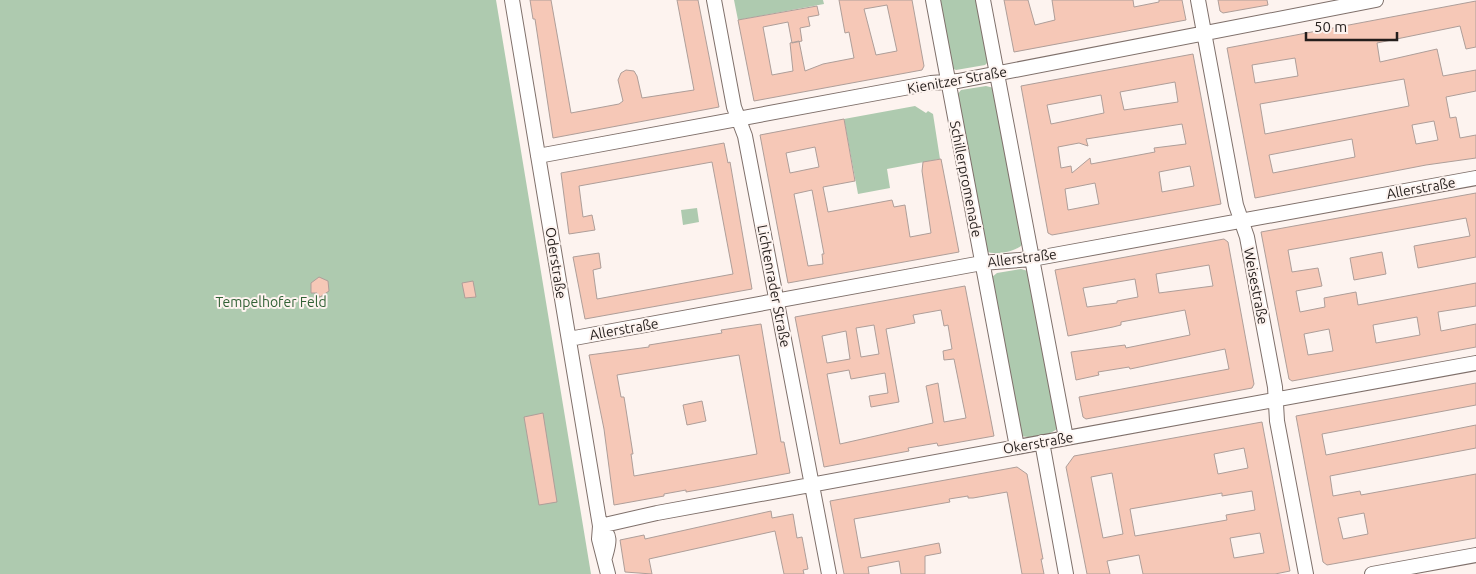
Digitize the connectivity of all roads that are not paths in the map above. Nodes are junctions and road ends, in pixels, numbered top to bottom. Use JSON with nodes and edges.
{"nodes":[{"id":1,"x":512,"y":0,"type":"edge"},
{"id":2,"x":714,"y":0,"type":"edge"},
{"id":3,"x":933,"y":0,"type":"edge"},
{"id":4,"x":983,"y":0,"type":"edge"},
{"id":5,"x":1198,"y":0,"type":"edge"},
{"id":6,"x":1376,"y":0,"type":"edge"},
{"id":7,"x":1204,"y":34,"type":"junction"},
{"id":8,"x":997,"y":73,"type":"junction"},
{"id":9,"x":948,"y":81,"type":"junction"},
{"id":10,"x":739,"y":119,"type":"junction"},
{"id":11,"x":538,"y":156,"type":"junction"},
{"id":12,"x":1476,"y":178,"type":"edge"},
{"id":13,"x":1242,"y":220,"type":"junction"},
{"id":14,"x":1032,"y":259,"type":"junction"},
{"id":15,"x":982,"y":263,"type":"junction"},
{"id":16,"x":776,"y":301,"type":"junction"},
{"id":17,"x":569,"y":338,"type":"junction"},
{"id":18,"x":1476,"y":363,"type":"edge"},
{"id":19,"x":1276,"y":400,"type":"junction"},
{"id":20,"x":1066,"y":438,"type":"junction"},
{"id":21,"x":1042,"y":442,"type":"junction"},
{"id":22,"x":1017,"y":447,"type":"junction"},
{"id":23,"x":812,"y":485,"type":"junction"},
{"id":24,"x":600,"y":526,"type":"junction"},
{"id":25,"x":1476,"y":555,"type":"edge"},
{"id":26,"x":608,"y":574,"type":"edge"},
{"id":27,"x":829,"y":574,"type":"edge"},
{"id":28,"x":1066,"y":574,"type":"edge"},
{"id":29,"x":1306,"y":574,"type":"edge"},
{"id":30,"x":1372,"y":574,"type":"edge"}],
"edges":[{"from":1,"to":11,"type":"street","name":"Oderstraße"},
{"from":2,"to":10,"type":"street","name":"Lichtenrader Straße"},
{"from":3,"to":9,"type":"street","name":"Schillerpromenade"},
{"from":4,"to":8,"type":"street"},
{"from":5,"to":7,"type":"street","name":"Weisestraße"},
{"from":6,"to":7,"type":"street","name":"Kienitzer Straße"},
{"from":7,"to":8,"type":"street","name":"Kienitzer Straße"},
{"from":7,"to":13,"type":"street","name":"Weisestraße"},
{"from":8,"to":9,"type":"street","name":"Kienitzer Straße"},
{"from":8,"to":14,"type":"street"},
{"from":9,"to":10,"type":"street","name":"Kienitzer Straße"},
{"from":9,"to":15,"type":"street","name":"Schillerpromenade"},
{"from":10,"to":11,"type":"street","name":"Kienitzer Straße"},
{"from":10,"to":16,"type":"street","name":"Lichtenrader Straße"},
{"from":11,"to":17,"type":"street","name":"Oderstraße"},
{"from":12,"to":13,"type":"street","name":"Allerstraße"},
{"from":13,"to":14,"type":"street","name":"Allerstraße"},
{"from":13,"to":19,"type":"street","name":"Weisestraße"},
{"from":14,"to":15,"type":"street","name":"Allerstraße"},
{"from":14,"to":20,"type":"street"},
{"from":15,"to":16,"type":"street","name":"Allerstraße"},
{"from":15,"to":22,"type":"street","name":"Schillerpromenade"},
{"from":16,"to":17,"type":"street","name":"Allerstraße"},
{"from":16,"to":23,"type":"street","name":"Lichtenrader Straße"},
{"from":17,"to":24,"type":"street","name":"Oderstraße"},
{"from":18,"to":19,"type":"street","name":"Okerstraße"},
{"from":19,"to":20,"type":"street","name":"Okerstraße"},
{"from":19,"to":29,"type":"street","name":"Weisestraße"},
{"from":20,"to":21,"type":"street","name":"Okerstraße"},
{"from":21,"to":22,"type":"street","name":"Okerstraße"},
{"from":21,"to":28,"type":"street"},
{"from":22,"to":23,"type":"street","name":"Okerstraße"},
{"from":23,"to":24,"type":"street","name":"Okerstraße"},
{"from":23,"to":27,"type":"street","name":"Lichtenrader Straße"},
{"from":24,"to":26,"type":"street","name":"Oderstraße"},
{"from":25,"to":30,"type":"street"}]}
